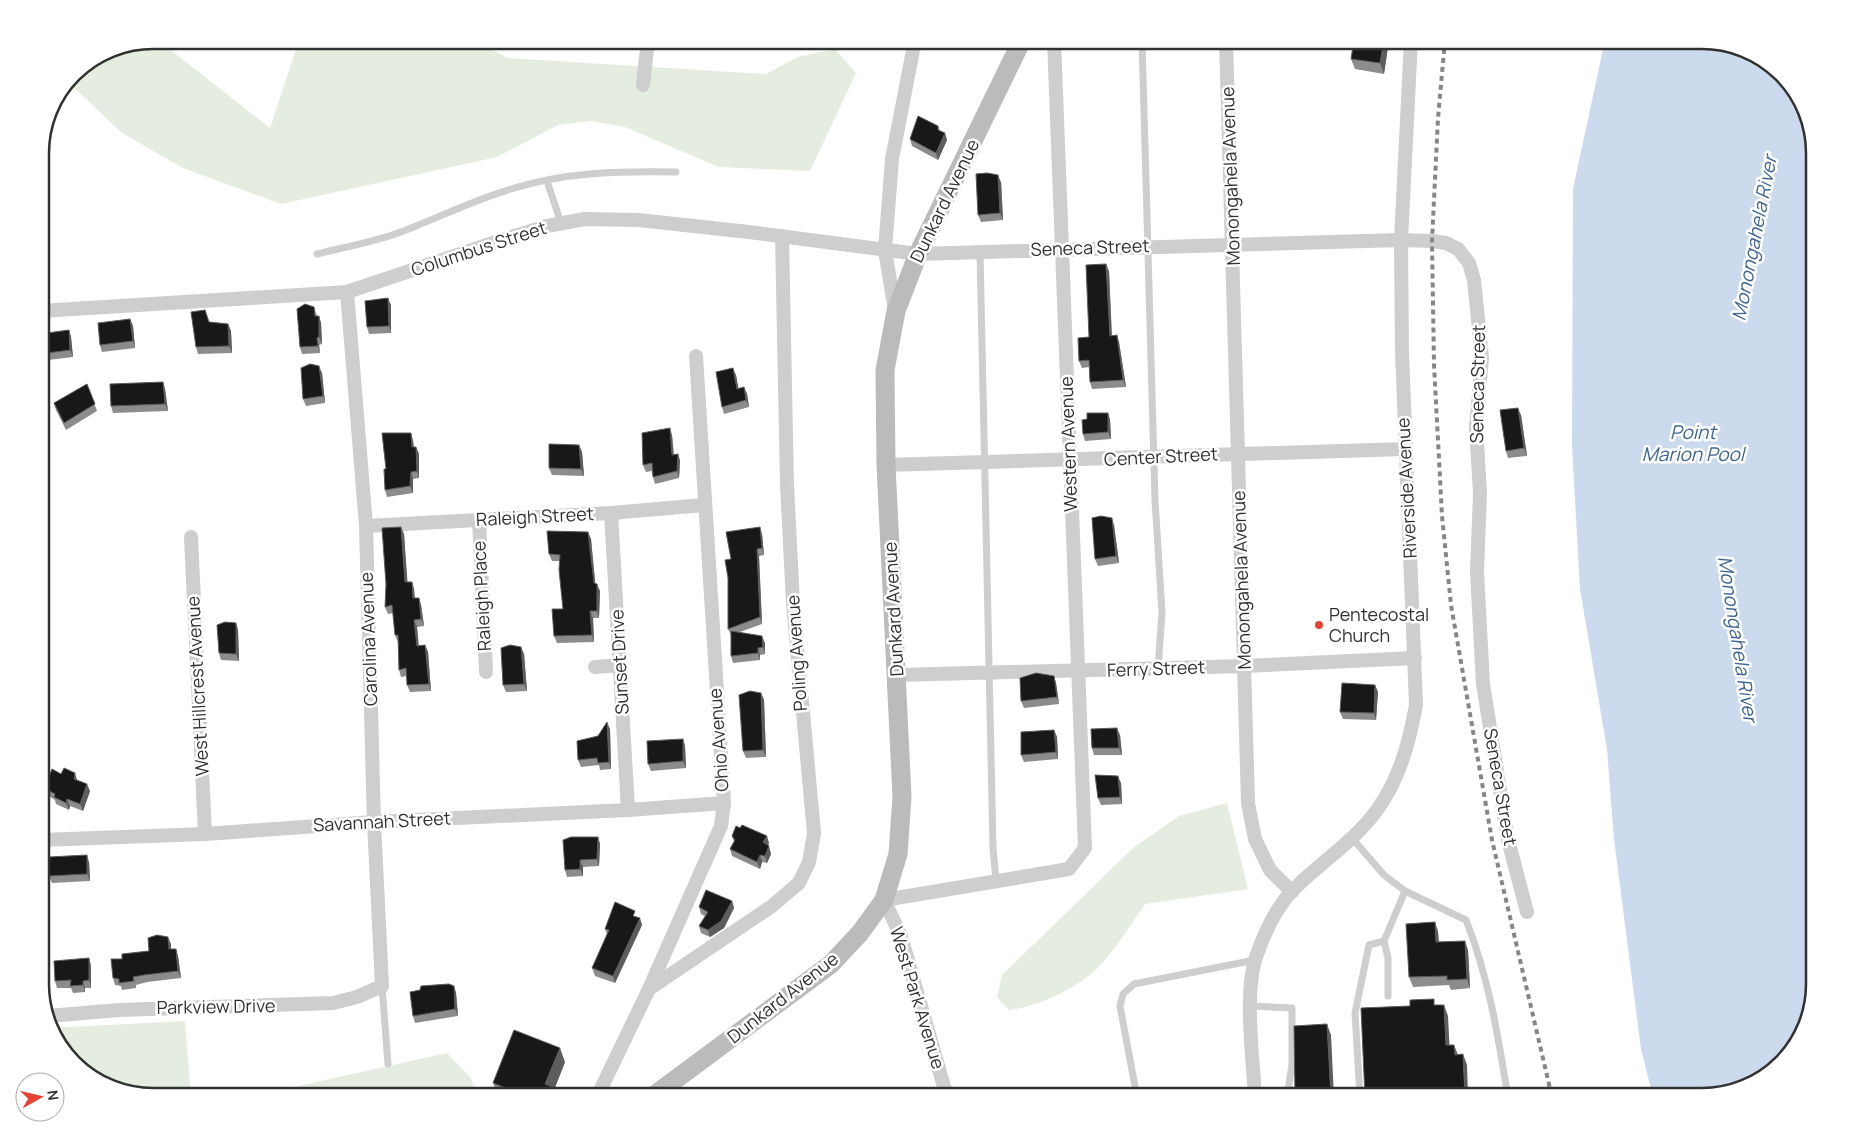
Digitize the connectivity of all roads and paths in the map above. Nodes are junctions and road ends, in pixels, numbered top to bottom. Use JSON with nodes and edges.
{"nodes":[{"id":1,"x":647,"y":49,"type":"edge"},
{"id":2,"x":913,"y":49,"type":"edge"},
{"id":3,"x":1018,"y":49,"type":"edge"},
{"id":4,"x":1054,"y":49,"type":"edge"},
{"id":5,"x":1142,"y":49,"type":"edge"},
{"id":6,"x":1226,"y":49,"type":"edge"},
{"id":7,"x":1411,"y":49,"type":"edge"},
{"id":8,"x":643,"y":85,"type":"dead end"},
{"id":9,"x":676,"y":172,"type":"dead end"},
{"id":10,"x":547,"y":180,"type":"junction"},
{"id":11,"x":561,"y":223,"type":"junction"},
{"id":12,"x":782,"y":236,"type":"junction"},
{"id":13,"x":1401,"y":240,"type":"junction"},
{"id":14,"x":1233,"y":244,"type":"junction"},
{"id":15,"x":1148,"y":245,"type":"junction"},
{"id":16,"x":1063,"y":249,"type":"junction"},
{"id":17,"x":885,"y":250,"type":"junction"},
{"id":18,"x":980,"y":252,"type":"junction"},
{"id":19,"x":317,"y":254,"type":"dead end"},
{"id":20,"x":918,"y":254,"type":"junction"},
{"id":21,"x":347,"y":292,"type":"junction"},
{"id":22,"x":49,"y":310,"type":"edge"},
{"id":23,"x":896,"y":311,"type":"junction"},
{"id":24,"x":696,"y":356,"type":"dead end"},
{"id":25,"x":1405,"y":449,"type":"junction"},
{"id":26,"x":1238,"y":453,"type":"junction"},
{"id":27,"x":1154,"y":457,"type":"junction"},
{"id":28,"x":1070,"y":461,"type":"junction"},
{"id":29,"x":986,"y":463,"type":"junction"},
{"id":30,"x":886,"y":465,"type":"junction"},
{"id":31,"x":704,"y":505,"type":"junction"},
{"id":32,"x":611,"y":513,"type":"junction"},
{"id":33,"x":479,"y":519,"type":"junction"},
{"id":34,"x":366,"y":526,"type":"junction"},
{"id":35,"x":191,"y":538,"type":"dead end"},
{"id":36,"x":1415,"y":658,"type":"junction"},
{"id":37,"x":620,"y":665,"type":"junction"},
{"id":38,"x":1245,"y":666,"type":"junction"},
{"id":39,"x":595,"y":667,"type":"dead end"},
{"id":40,"x":1158,"y":669,"type":"junction"},
{"id":41,"x":1076,"y":671,"type":"junction"},
{"id":42,"x":486,"y":672,"type":"dead end"},
{"id":43,"x":990,"y":674,"type":"junction"},
{"id":44,"x":897,"y":675,"type":"junction"},
{"id":45,"x":724,"y":803,"type":"junction"},
{"id":46,"x":628,"y":810,"type":"junction"},
{"id":47,"x":374,"y":822,"type":"junction"},
{"id":48,"x":205,"y":834,"type":"junction"},
{"id":49,"x":1352,"y":838,"type":"junction"},
{"id":50,"x":49,"y":840,"type":"edge"},
{"id":51,"x":996,"y":881,"type":"junction"},
{"id":52,"x":1405,"y":891,"type":"junction"},
{"id":53,"x":1292,"y":892,"type":"junction"},
{"id":54,"x":884,"y":900,"type":"junction"},
{"id":55,"x":1527,"y":912,"type":"dead end"},
{"id":56,"x":1384,"y":941,"type":"junction"},
{"id":57,"x":1256,"y":960,"type":"junction"},
{"id":58,"x":382,"y":986,"type":"junction"},
{"id":59,"x":649,"y":989,"type":"junction"},
{"id":60,"x":1388,"y":996,"type":"dead end"},
{"id":61,"x":1250,"y":1006,"type":"junction"},
{"id":62,"x":53,"y":1016,"type":"edge"},
{"id":63,"x":388,"y":1064,"type":"dead end"},
{"id":64,"x":601,"y":1088,"type":"edge"},
{"id":65,"x":664,"y":1088,"type":"edge"},
{"id":66,"x":944,"y":1088,"type":"edge"},
{"id":67,"x":1135,"y":1088,"type":"edge"},
{"id":68,"x":1254,"y":1088,"type":"edge"},
{"id":69,"x":1288,"y":1088,"type":"edge"},
{"id":70,"x":1359,"y":1088,"type":"edge"},
{"id":71,"x":1507,"y":1088,"type":"edge"}],
"edges":[{"from":1,"to":8,"type":"street"},
{"from":2,"to":17,"type":"street"},
{"from":3,"to":20,"type":"main road","name":"Dunkard Avenue"},
{"from":4,"to":16,"type":"street","name":"Western Avenue"},
{"from":5,"to":15,"type":"lane"},
{"from":6,"to":14,"type":"street","name":"Monongahela Avenue"},
{"from":7,"to":13,"type":"street","name":"Riverside Avenue"},
{"from":9,"to":10,"type":"lane"},
{"from":10,"to":11,"type":"lane"},
{"from":10,"to":19,"type":"lane"},
{"from":11,"to":12,"type":"street","name":"Columbus Street"},
{"from":11,"to":21,"type":"street","name":"Columbus Street"},
{"from":12,"to":17,"type":"street","name":"Columbus Street"},
{"from":12,"to":59,"type":"street","name":"Poling Avenue"},
{"from":13,"to":14,"type":"street","name":"Seneca Street"},
{"from":13,"to":25,"type":"street","name":"Riverside Avenue"},
{"from":13,"to":55,"type":"street","name":"Seneca Street"},
{"from":14,"to":15,"type":"street","name":"Seneca Street"},
{"from":14,"to":26,"type":"street","name":"Monongahela Avenue"},
{"from":15,"to":16,"type":"street","name":"Seneca Street"},
{"from":15,"to":27,"type":"lane"},
{"from":16,"to":18,"type":"street","name":"Seneca Street"},
{"from":16,"to":28,"type":"street","name":"Western Avenue"},
{"from":17,"to":20,"type":"street","name":"Columbus Street"},
{"from":17,"to":23,"type":"street"},
{"from":18,"to":20,"type":"street","name":"Seneca Street"},
{"from":18,"to":29,"type":"lane"},
{"from":20,"to":23,"type":"main road","name":"Dunkard Avenue"},
{"from":21,"to":22,"type":"street","name":"Columbus Street"},
{"from":21,"to":34,"type":"street","name":"Carolina Avenue"},
{"from":23,"to":30,"type":"main road","name":"Dunkard Avenue"},
{"from":24,"to":31,"type":"street","name":"Ohio Avenue"},
{"from":25,"to":26,"type":"street","name":"Center Street"},
{"from":25,"to":36,"type":"street","name":"Riverside Avenue"},
{"from":26,"to":27,"type":"street","name":"Center Street"},
{"from":26,"to":38,"type":"street","name":"Monongahela Avenue"},
{"from":27,"to":28,"type":"street","name":"Center Street"},
{"from":27,"to":40,"type":"lane"},
{"from":28,"to":29,"type":"street","name":"Center Street"},
{"from":28,"to":41,"type":"street","name":"Western Avenue"},
{"from":29,"to":30,"type":"street","name":"Center Street"},
{"from":29,"to":43,"type":"lane"},
{"from":30,"to":44,"type":"main road","name":"Dunkard Avenue"},
{"from":31,"to":32,"type":"street","name":"Raleigh Street"},
{"from":31,"to":45,"type":"street","name":"Ohio Avenue"},
{"from":32,"to":33,"type":"street","name":"Raleigh Street"},
{"from":32,"to":37,"type":"street","name":"Sunset Drive"},
{"from":33,"to":34,"type":"street","name":"Raleigh Street"},
{"from":33,"to":42,"type":"street","name":"Raleigh Place"},
{"from":34,"to":47,"type":"street","name":"Carolina Avenue"},
{"from":35,"to":48,"type":"street","name":"West Hillcrest Avenue"},
{"from":36,"to":38,"type":"street","name":"Ferry Street"},
{"from":36,"to":49,"type":"street","name":"Riverside Avenue"},
{"from":37,"to":39,"type":"street"},
{"from":37,"to":46,"type":"street","name":"Sunset Drive"},
{"from":38,"to":40,"type":"street","name":"Ferry Street"},
{"from":38,"to":53,"type":"street","name":"Monongahela Avenue"},
{"from":40,"to":41,"type":"street","name":"Ferry Street"},
{"from":41,"to":43,"type":"street","name":"Ferry Street"},
{"from":41,"to":51,"type":"street","name":"Western Avenue"},
{"from":43,"to":44,"type":"street","name":"Ferry Street"},
{"from":43,"to":51,"type":"lane"},
{"from":44,"to":54,"type":"main road","name":"Dunkard Avenue"},
{"from":45,"to":46,"type":"street","name":"Savannah Street"},
{"from":45,"to":59,"type":"street","name":"Ohio Avenue"},
{"from":46,"to":47,"type":"street","name":"Savannah Street"},
{"from":47,"to":48,"type":"street","name":"Savannah Street"},
{"from":47,"to":58,"type":"street","name":"Carolina Avenue"},
{"from":48,"to":50,"type":"street","name":"Savannah Street"},
{"from":49,"to":52,"type":"lane"},
{"from":49,"to":53,"type":"street","name":"Riverside Avenue"},
{"from":51,"to":54,"type":"street"},
{"from":52,"to":56,"type":"lane"},
{"from":52,"to":71,"type":"lane"},
{"from":53,"to":57,"type":"street"},
{"from":54,"to":65,"type":"main road","name":"Dunkard Avenue"},
{"from":54,"to":66,"type":"street","name":"West Park Avenue"},
{"from":56,"to":60,"type":"lane"},
{"from":56,"to":70,"type":"lane"},
{"from":57,"to":61,"type":"street"},
{"from":57,"to":67,"type":"lane"},
{"from":58,"to":62,"type":"street","name":"Parkview Drive"},
{"from":58,"to":63,"type":"lane"},
{"from":59,"to":64,"type":"street","name":"Ohio Avenue"},
{"from":61,"to":68,"type":"street"},
{"from":61,"to":69,"type":"lane"}]}
